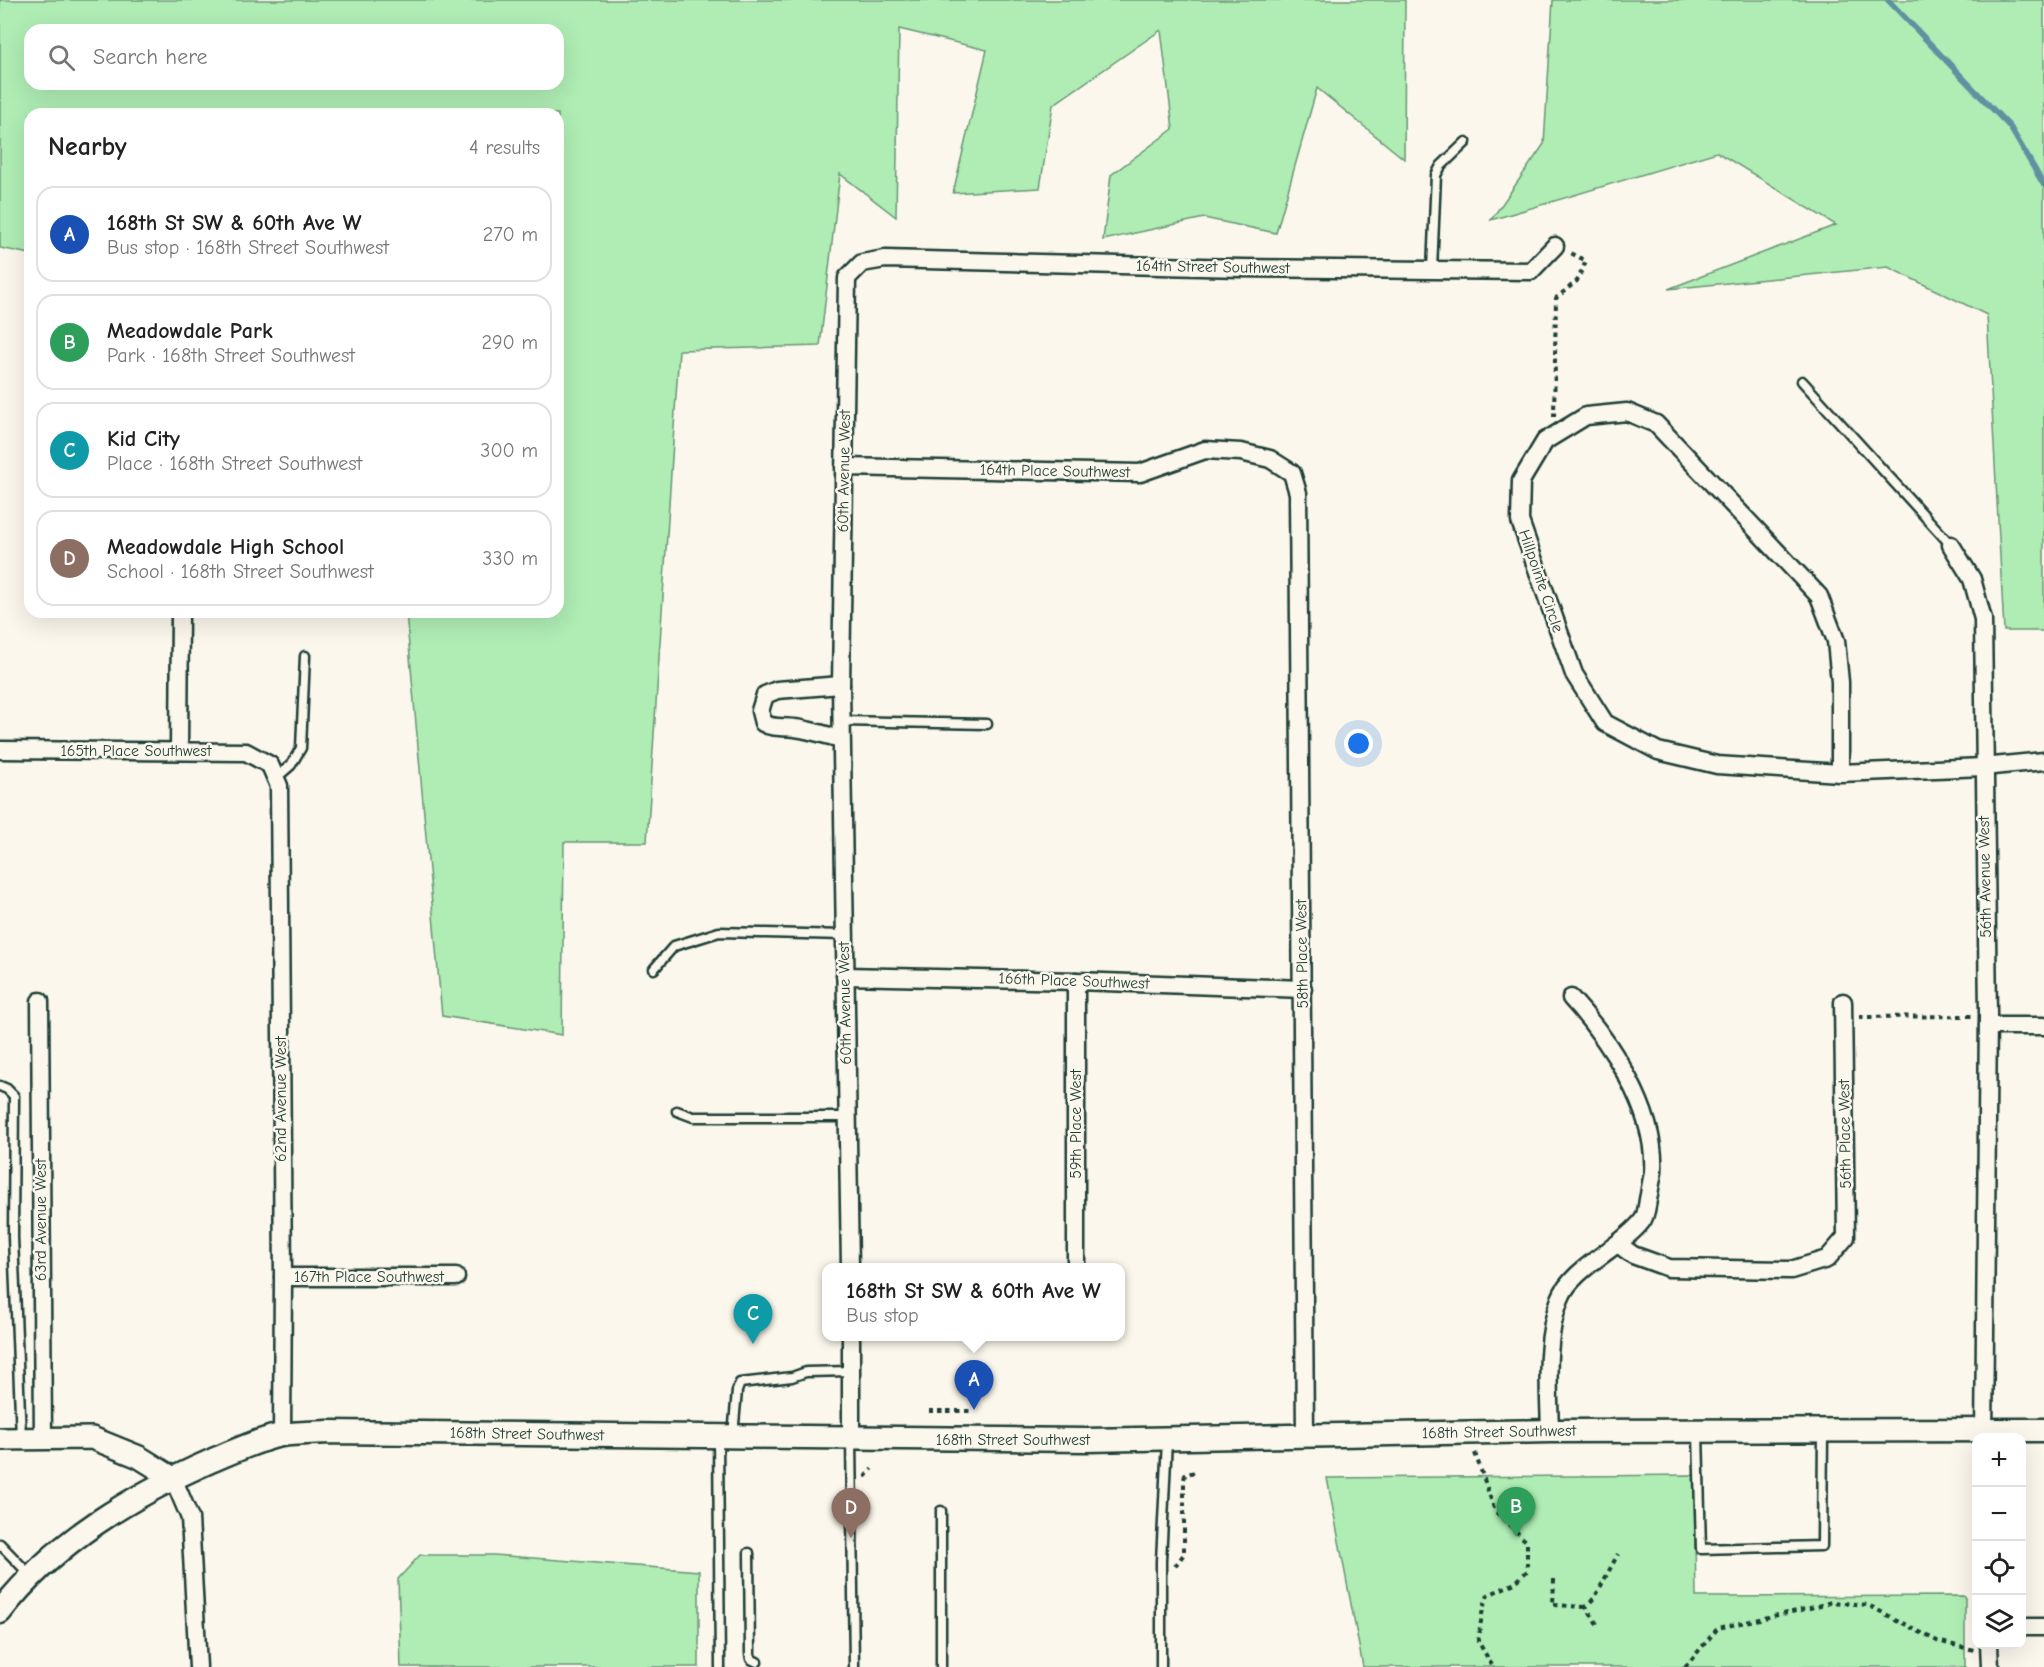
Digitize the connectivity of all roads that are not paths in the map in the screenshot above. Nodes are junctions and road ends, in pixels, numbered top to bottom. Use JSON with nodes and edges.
{"nodes":[{"id":1,"x":1466,"y":142,"type":"dead end"},
{"id":2,"x":1555,"y":246,"type":"road end"},
{"id":3,"x":862,"y":263,"type":"joint"},
{"id":4,"x":1432,"y":270,"type":"junction"},
{"id":5,"x":1802,"y":381,"type":"dead end"},
{"id":6,"x":844,"y":467,"type":"junction"},
{"id":7,"x":1292,"y":473,"type":"joint"},
{"id":8,"x":1952,"y":545,"type":"joint"},
{"id":9,"x":180,"y":618,"type":"edge"},
{"id":10,"x":305,"y":656,"type":"dead end"},
{"id":11,"x":841,"y":685,"type":"junction"},
{"id":12,"x":842,"y":721,"type":"junction"},
{"id":13,"x":987,"y":724,"type":"dead end"},
{"id":14,"x":841,"y":739,"type":"junction"},
{"id":15,"x":0,"y":750,"type":"edge"},
{"id":16,"x":179,"y":750,"type":"junction"},
{"id":17,"x":2044,"y":761,"type":"edge"},
{"id":18,"x":1983,"y":766,"type":"junction"},
{"id":19,"x":272,"y":772,"type":"junction"},
{"id":20,"x":1840,"y":773,"type":"junction"},
{"id":21,"x":844,"y":935,"type":"junction"},
{"id":22,"x":654,"y":969,"type":"dead end"},
{"id":23,"x":845,"y":976,"type":"junction"},
{"id":24,"x":1076,"y":981,"type":"junction"},
{"id":25,"x":1303,"y":989,"type":"junction"},
{"id":26,"x":1571,"y":998,"type":"dead end"},
{"id":27,"x":40,"y":1001,"type":"dead end"},
{"id":28,"x":1843,"y":1010,"type":"road end"},
{"id":29,"x":1988,"y":1021,"type":"junction"},
{"id":30,"x":2044,"y":1026,"type":"edge"},
{"id":31,"x":0,"y":1086,"type":"edge"},
{"id":32,"x":677,"y":1111,"type":"dead end"},
{"id":33,"x":847,"y":1117,"type":"junction"},
{"id":34,"x":1618,"y":1244,"type":"junction"},
{"id":35,"x":850,"y":1263,"type":"edge"},
{"id":36,"x":1076,"y":1263,"type":"edge"},
{"id":37,"x":283,"y":1277,"type":"junction"},
{"id":38,"x":456,"y":1277,"type":"dead end"},
{"id":39,"x":851,"y":1341,"type":"edge"},
{"id":40,"x":851,"y":1371,"type":"junction"},
{"id":41,"x":1698,"y":1430,"type":"junction"},
{"id":42,"x":1823,"y":1430,"type":"junction"},
{"id":43,"x":2044,"y":1430,"type":"edge"},
{"id":44,"x":1550,"y":1431,"type":"junction"},
{"id":45,"x":1984,"y":1433,"type":"edge"},
{"id":46,"x":282,"y":1435,"type":"junction"},
{"id":47,"x":1305,"y":1435,"type":"junction"},
{"id":48,"x":725,"y":1436,"type":"junction"},
{"id":49,"x":43,"y":1438,"type":"junction"},
{"id":50,"x":10,"y":1439,"type":"edge"},
{"id":51,"x":852,"y":1439,"type":"junction"},
{"id":52,"x":1167,"y":1440,"type":"junction"},
{"id":53,"x":173,"y":1478,"type":"junction"},
{"id":54,"x":941,"y":1511,"type":"dead end"},
{"id":55,"x":0,"y":1544,"type":"edge"},
{"id":56,"x":749,"y":1553,"type":"dead end"},
{"id":57,"x":31,"y":1577,"type":"junction"},
{"id":58,"x":0,"y":1612,"type":"edge"},
{"id":59,"x":2026,"y":1627,"type":"edge"},
{"id":60,"x":2044,"y":1627,"type":"edge"},
{"id":61,"x":757,"y":1662,"type":"dead end"},
{"id":62,"x":198,"y":1667,"type":"edge"},
{"id":63,"x":720,"y":1667,"type":"edge"},
{"id":64,"x":854,"y":1667,"type":"edge"},
{"id":65,"x":941,"y":1667,"type":"edge"},
{"id":66,"x":1161,"y":1667,"type":"edge"}],
"edges":[{"from":1,"to":4,"type":"lane"},
{"from":2,"to":4,"type":"street","name":"164th Street Southwest"},
{"from":3,"to":4,"type":"street","name":"164th Street Southwest"},
{"from":3,"to":6,"type":"street","name":"60th Avenue West"},
{"from":5,"to":8,"type":"lane","name":"56th Avenue West"},
{"from":6,"to":7,"type":"street","name":"164th Place Southwest"},
{"from":6,"to":11,"type":"street","name":"60th Avenue West"},
{"from":7,"to":25,"type":"street","name":"58th Place West"},
{"from":8,"to":18,"type":"street","name":"56th Avenue West"},
{"from":9,"to":16,"type":"street"},
{"from":10,"to":19,"type":"lane"},
{"from":11,"to":12,"type":"street","name":"60th Avenue West"},
{"from":11,"to":14,"type":"street"},
{"from":12,"to":13,"type":"lane"},
{"from":12,"to":14,"type":"street","name":"60th Avenue West"},
{"from":14,"to":21,"type":"street","name":"60th Avenue West"},
{"from":15,"to":16,"type":"street","name":"165th Place Southwest"},
{"from":16,"to":19,"type":"street","name":"165th Place Southwest"},
{"from":17,"to":18,"type":"street"},
{"from":18,"to":20,"type":"street","name":"Hillpointe Circle"},
{"from":18,"to":29,"type":"street","name":"56th Avenue West"},
{"from":19,"to":37,"type":"street","name":"62nd Avenue West"},
{"from":20,"to":20,"type":"street","name":"Hillpointe Circle"},
{"from":21,"to":22,"type":"lane"},
{"from":21,"to":23,"type":"street","name":"60th Avenue West"},
{"from":23,"to":24,"type":"street","name":"166th Place Southwest"},
{"from":23,"to":33,"type":"street","name":"60th Avenue West"},
{"from":24,"to":25,"type":"street","name":"166th Place Southwest"},
{"from":24,"to":36,"type":"street","name":"59th Place West"},
{"from":25,"to":47,"type":"street","name":"58th Place West"},
{"from":26,"to":34,"type":"street"},
{"from":27,"to":49,"type":"street","name":"63rd Avenue West"},
{"from":28,"to":34,"type":"street","name":"56th Place West"},
{"from":29,"to":30,"type":"street"},
{"from":29,"to":45,"type":"street","name":"56th Avenue West"},
{"from":31,"to":50,"type":"lane"},
{"from":32,"to":33,"type":"lane"},
{"from":33,"to":35,"type":"street","name":"60th Avenue West"},
{"from":34,"to":44,"type":"street"},
{"from":37,"to":38,"type":"street","name":"167th Place Southwest"},
{"from":37,"to":46,"type":"street","name":"62nd Avenue West"},
{"from":39,"to":40,"type":"street"},
{"from":40,"to":48,"type":"lane"},
{"from":40,"to":51,"type":"street"},
{"from":41,"to":42,"type":"main road","name":"168th Street Southwest"},
{"from":41,"to":42,"type":"lane"},
{"from":41,"to":44,"type":"main road","name":"168th Street Southwest"},
{"from":42,"to":45,"type":"main road","name":"168th Street Southwest"},
{"from":43,"to":45,"type":"main road","name":"168th Street Southwest"},
{"from":44,"to":47,"type":"main road","name":"168th Street Southwest"},
{"from":46,"to":48,"type":"main road","name":"168th Street Southwest"},
{"from":46,"to":53,"type":"main road","name":"168th Street Southwest"},
{"from":47,"to":52,"type":"main road","name":"168th Street Southwest"},
{"from":48,"to":51,"type":"main road","name":"168th Street Southwest"},
{"from":48,"to":63,"type":"lane"},
{"from":49,"to":50,"type":"street"},
{"from":49,"to":53,"type":"street"},
{"from":51,"to":52,"type":"main road","name":"168th Street Southwest"},
{"from":51,"to":64,"type":"lane"},
{"from":52,"to":66,"type":"lane"},
{"from":53,"to":57,"type":"main road","name":"168th Street Southwest"},
{"from":53,"to":62,"type":"street"},
{"from":54,"to":65,"type":"lane"},
{"from":55,"to":57,"type":"lane"},
{"from":56,"to":61,"type":"lane"},
{"from":57,"to":58,"type":"main road","name":"168th Street Southwest"},
{"from":59,"to":60,"type":"street"}]}
